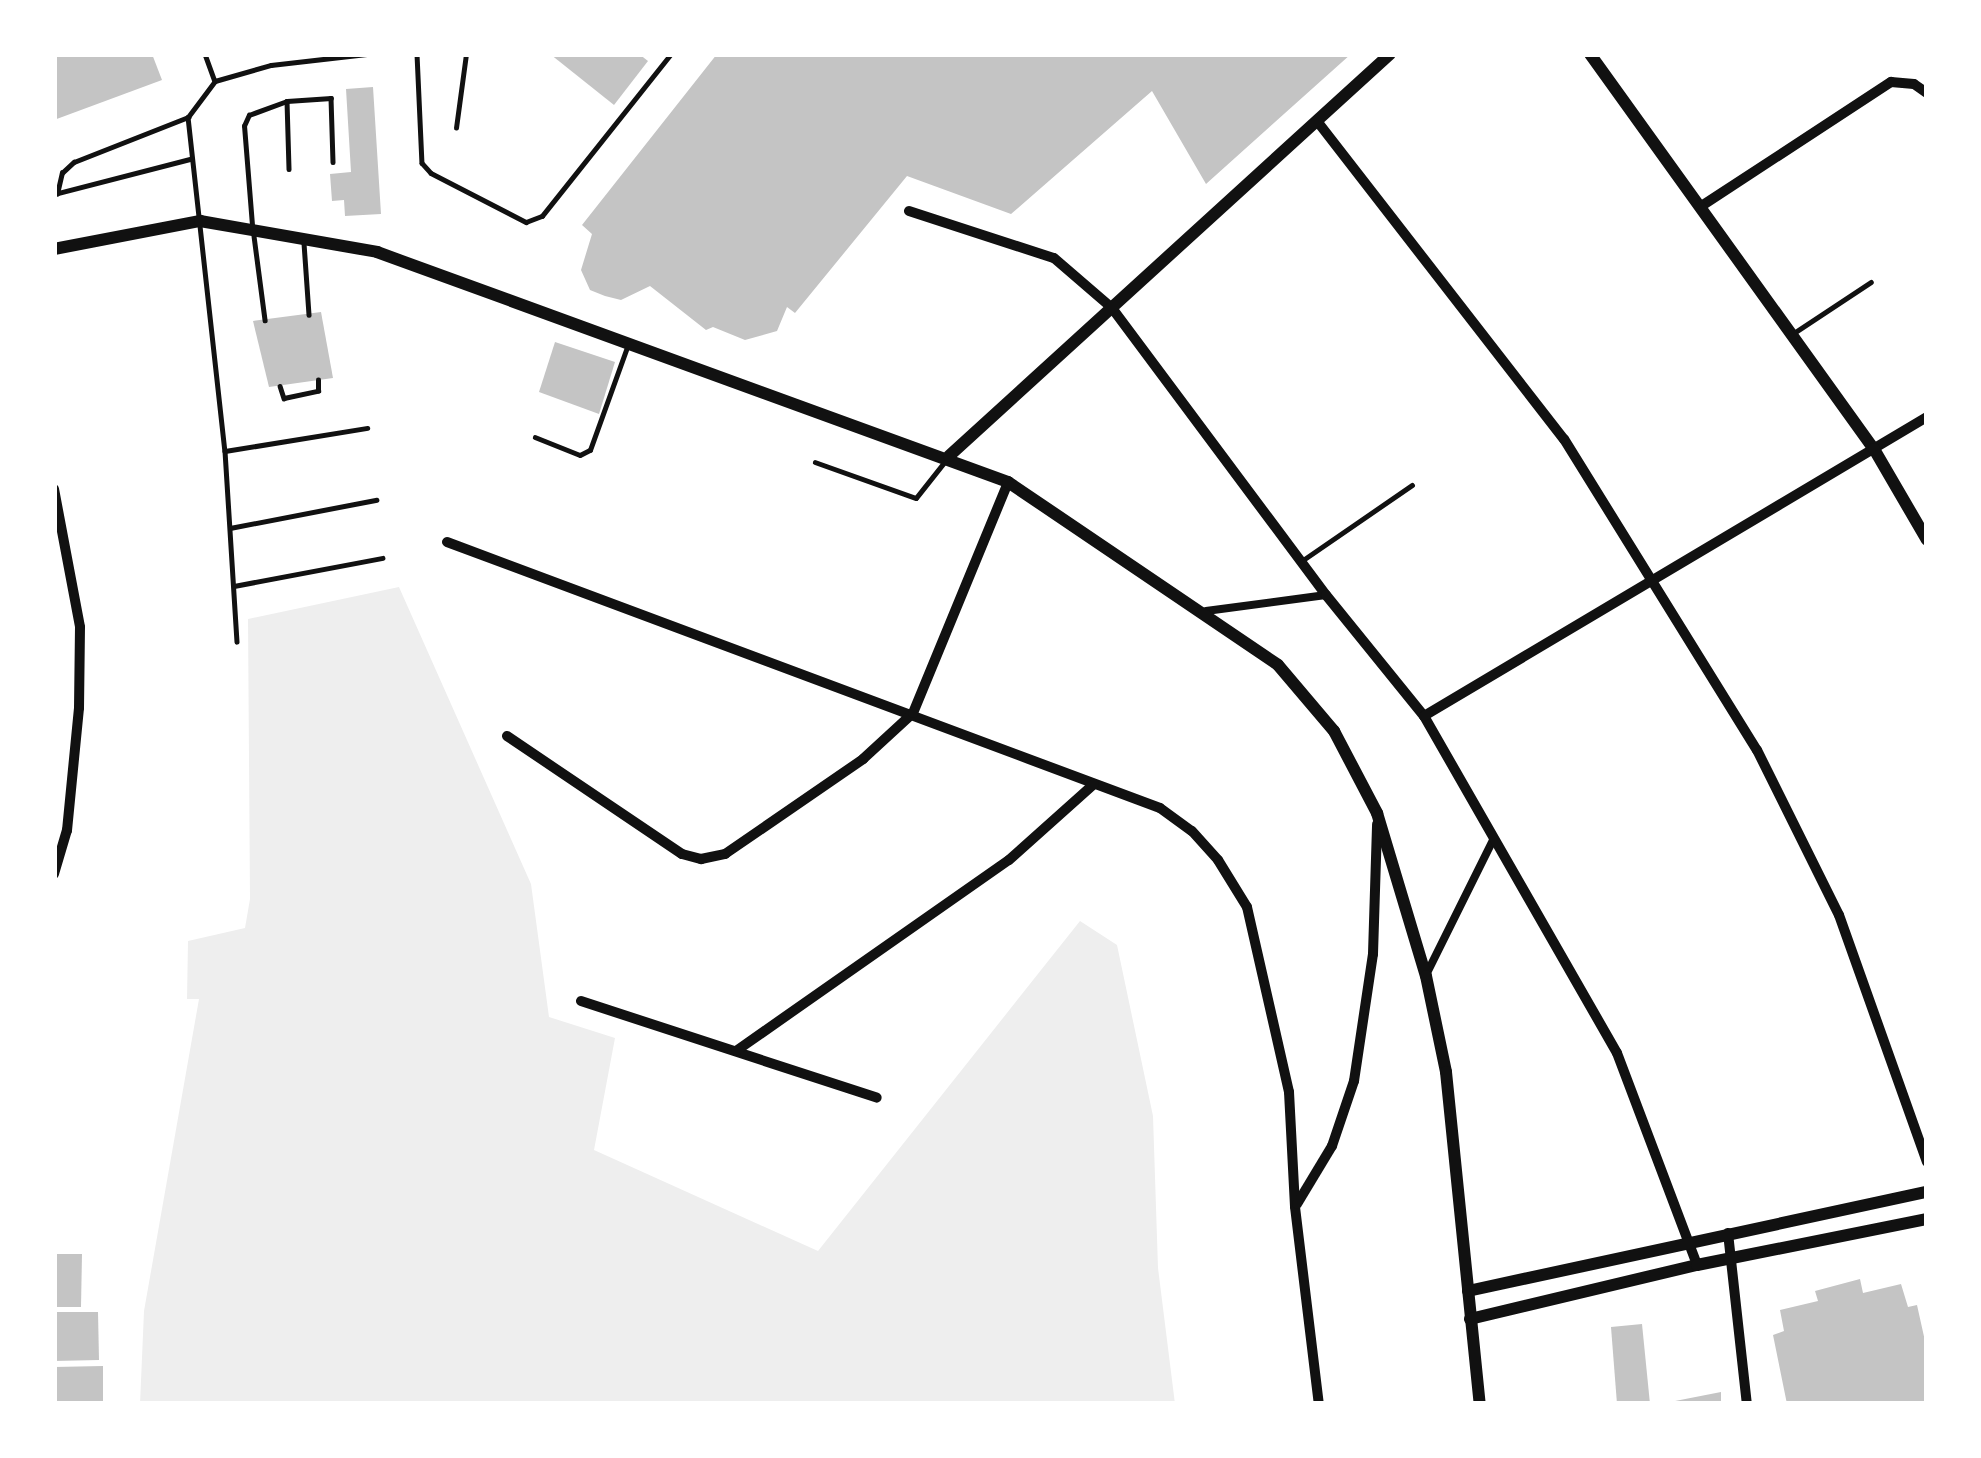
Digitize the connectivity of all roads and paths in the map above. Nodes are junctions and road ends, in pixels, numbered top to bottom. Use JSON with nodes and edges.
{"nodes":[{"id":1,"x":205,"y":54,"type":"edge"},
{"id":2,"x":366,"y":54,"type":"edge"},
{"id":3,"x":418,"y":54,"type":"edge"},
{"id":4,"x":466,"y":54,"type":"edge"},
{"id":5,"x":671,"y":54,"type":"edge"},
{"id":6,"x":1390,"y":54,"type":"edge"},
{"id":7,"x":1589,"y":54,"type":"edge"},
{"id":8,"x":214,"y":81,"type":"junction"},
{"id":9,"x":1927,"y":93,"type":"edge"},
{"id":10,"x":287,"y":101,"type":"junction"},
{"id":11,"x":188,"y":117,"type":"junction"},
{"id":12,"x":1317,"y":121,"type":"junction"},
{"id":13,"x":455,"y":128,"type":"dead end"},
{"id":14,"x":193,"y":159,"type":"junction"},
{"id":15,"x":333,"y":162,"type":"dead end"},
{"id":16,"x":290,"y":170,"type":"dead end"},
{"id":17,"x":55,"y":194,"type":"edge"},
{"id":18,"x":1703,"y":205,"type":"junction"},
{"id":19,"x":909,"y":211,"type":"dead end"},
{"id":20,"x":200,"y":221,"type":"junction"},
{"id":21,"x":253,"y":230,"type":"junction"},
{"id":22,"x":304,"y":239,"type":"junction"},
{"id":23,"x":54,"y":249,"type":"edge"},
{"id":24,"x":1870,"y":282,"type":"dead end"},
{"id":25,"x":1112,"y":308,"type":"junction"},
{"id":26,"x":309,"y":315,"type":"dead end"},
{"id":27,"x":265,"y":320,"type":"dead end"},
{"id":28,"x":1794,"y":333,"type":"junction"},
{"id":29,"x":629,"y":342,"type":"junction"},
{"id":30,"x":318,"y":380,"type":"dead end"},
{"id":31,"x":280,"y":386,"type":"dead end"},
{"id":32,"x":1927,"y":417,"type":"edge"},
{"id":33,"x":367,"y":428,"type":"dead end"},
{"id":34,"x":535,"y":437,"type":"dead end"},
{"id":35,"x":1874,"y":449,"type":"junction"},
{"id":36,"x":225,"y":451,"type":"junction"},
{"id":37,"x":950,"y":456,"type":"junction"},
{"id":38,"x":815,"y":462,"type":"dead end"},
{"id":39,"x":1008,"y":482,"type":"junction"},
{"id":40,"x":1412,"y":484,"type":"dead end"},
{"id":41,"x":54,"y":489,"type":"edge"},
{"id":42,"x":376,"y":500,"type":"dead end"},
{"id":43,"x":56,"y":510,"type":"edge"},
{"id":44,"x":230,"y":529,"type":"junction"},
{"id":45,"x":1927,"y":540,"type":"edge"},
{"id":46,"x":447,"y":542,"type":"dead end"},
{"id":47,"x":382,"y":558,"type":"dead end"},
{"id":48,"x":1301,"y":562,"type":"junction"},
{"id":49,"x":1652,"y":577,"type":"junction"},
{"id":50,"x":234,"y":586,"type":"junction"},
{"id":51,"x":1326,"y":596,"type":"junction"},
{"id":52,"x":1206,"y":611,"type":"junction"},
{"id":53,"x":237,"y":642,"type":"dead end"},
{"id":54,"x":913,"y":713,"type":"junction"},
{"id":55,"x":1424,"y":716,"type":"junction"},
{"id":56,"x":507,"y":736,"type":"dead end"},
{"id":57,"x":1094,"y":784,"type":"junction"},
{"id":58,"x":1377,"y":813,"type":"junction"},
{"id":59,"x":1496,"y":834,"type":"junction"},
{"id":60,"x":54,"y":874,"type":"edge"},
{"id":61,"x":1426,"y":976,"type":"junction"},
{"id":62,"x":581,"y":1001,"type":"dead end"},
{"id":63,"x":736,"y":1051,"type":"junction"},
{"id":64,"x":877,"y":1097,"type":"dead end"},
{"id":65,"x":1927,"y":1162,"type":"edge"},
{"id":66,"x":1927,"y":1192,"type":"edge"},
{"id":67,"x":1295,"y":1207,"type":"junction"},
{"id":68,"x":1927,"y":1219,"type":"edge"},
{"id":69,"x":1728,"y":1233,"type":"junction"},
{"id":70,"x":1692,"y":1242,"type":"junction"},
{"id":71,"x":1732,"y":1258,"type":"junction"},
{"id":72,"x":1697,"y":1265,"type":"junction"},
{"id":73,"x":1468,"y":1291,"type":"junction"},
{"id":74,"x":1471,"y":1319,"type":"junction"},
{"id":75,"x":1319,"y":1404,"type":"edge"},
{"id":76,"x":1480,"y":1404,"type":"edge"},
{"id":77,"x":1564,"y":1404,"type":"edge"},
{"id":78,"x":1579,"y":1404,"type":"edge"},
{"id":79,"x":1748,"y":1404,"type":"edge"}],
"edges":[{"from":1,"to":8,"type":"lane"},
{"from":2,"to":8,"type":"lane"},
{"from":3,"to":5,"type":"lane"},
{"from":4,"to":13,"type":"lane"},
{"from":6,"to":12,"type":"street"},
{"from":7,"to":18,"type":"street"},
{"from":8,"to":11,"type":"lane"},
{"from":9,"to":18,"type":"street"},
{"from":10,"to":15,"type":"lane"},
{"from":10,"to":16,"type":"lane"},
{"from":10,"to":21,"type":"lane"},
{"from":11,"to":14,"type":"lane"},
{"from":11,"to":17,"type":"lane"},
{"from":12,"to":25,"type":"street"},
{"from":12,"to":49,"type":"street"},
{"from":14,"to":17,"type":"lane"},
{"from":14,"to":20,"type":"lane"},
{"from":18,"to":28,"type":"street"},
{"from":19,"to":25,"type":"street"},
{"from":20,"to":21,"type":"street"},
{"from":20,"to":23,"type":"street"},
{"from":20,"to":36,"type":"lane"},
{"from":21,"to":22,"type":"street"},
{"from":21,"to":27,"type":"lane"},
{"from":22,"to":26,"type":"lane"},
{"from":22,"to":29,"type":"street"},
{"from":24,"to":28,"type":"lane"},
{"from":25,"to":37,"type":"street"},
{"from":25,"to":48,"type":"street"},
{"from":28,"to":35,"type":"street"},
{"from":29,"to":34,"type":"lane"},
{"from":29,"to":37,"type":"street"},
{"from":30,"to":31,"type":"lane"},
{"from":32,"to":35,"type":"street"},
{"from":33,"to":36,"type":"lane"},
{"from":35,"to":45,"type":"street"},
{"from":35,"to":49,"type":"street"},
{"from":36,"to":44,"type":"lane"},
{"from":37,"to":38,"type":"lane"},
{"from":37,"to":39,"type":"street"},
{"from":39,"to":52,"type":"street"},
{"from":39,"to":54,"type":"street"},
{"from":40,"to":48,"type":"lane"},
{"from":41,"to":43,"type":"street"},
{"from":42,"to":44,"type":"lane"},
{"from":43,"to":60,"type":"street"},
{"from":44,"to":50,"type":"lane"},
{"from":46,"to":54,"type":"street"},
{"from":47,"to":50,"type":"lane"},
{"from":48,"to":51,"type":"street"},
{"from":49,"to":55,"type":"street"},
{"from":49,"to":65,"type":"street"},
{"from":50,"to":53,"type":"lane"},
{"from":51,"to":52,"type":"street"},
{"from":51,"to":55,"type":"street"},
{"from":52,"to":58,"type":"street"},
{"from":54,"to":56,"type":"street"},
{"from":54,"to":57,"type":"street"},
{"from":55,"to":59,"type":"street"},
{"from":57,"to":63,"type":"street"},
{"from":57,"to":67,"type":"street"},
{"from":58,"to":61,"type":"street"},
{"from":58,"to":67,"type":"street"},
{"from":59,"to":61,"type":"street"},
{"from":59,"to":70,"type":"street"},
{"from":61,"to":73,"type":"street"},
{"from":62,"to":63,"type":"street"},
{"from":63,"to":64,"type":"street"},
{"from":66,"to":69,"type":"street"},
{"from":67,"to":75,"type":"street"},
{"from":68,"to":71,"type":"street"},
{"from":69,"to":70,"type":"street"},
{"from":69,"to":71,"type":"street"},
{"from":70,"to":72,"type":"street"},
{"from":70,"to":73,"type":"street"},
{"from":71,"to":72,"type":"street"},
{"from":71,"to":79,"type":"street"},
{"from":72,"to":74,"type":"street"},
{"from":73,"to":74,"type":"street"},
{"from":74,"to":76,"type":"street"},
{"from":77,"to":78,"type":"lane"}]}
